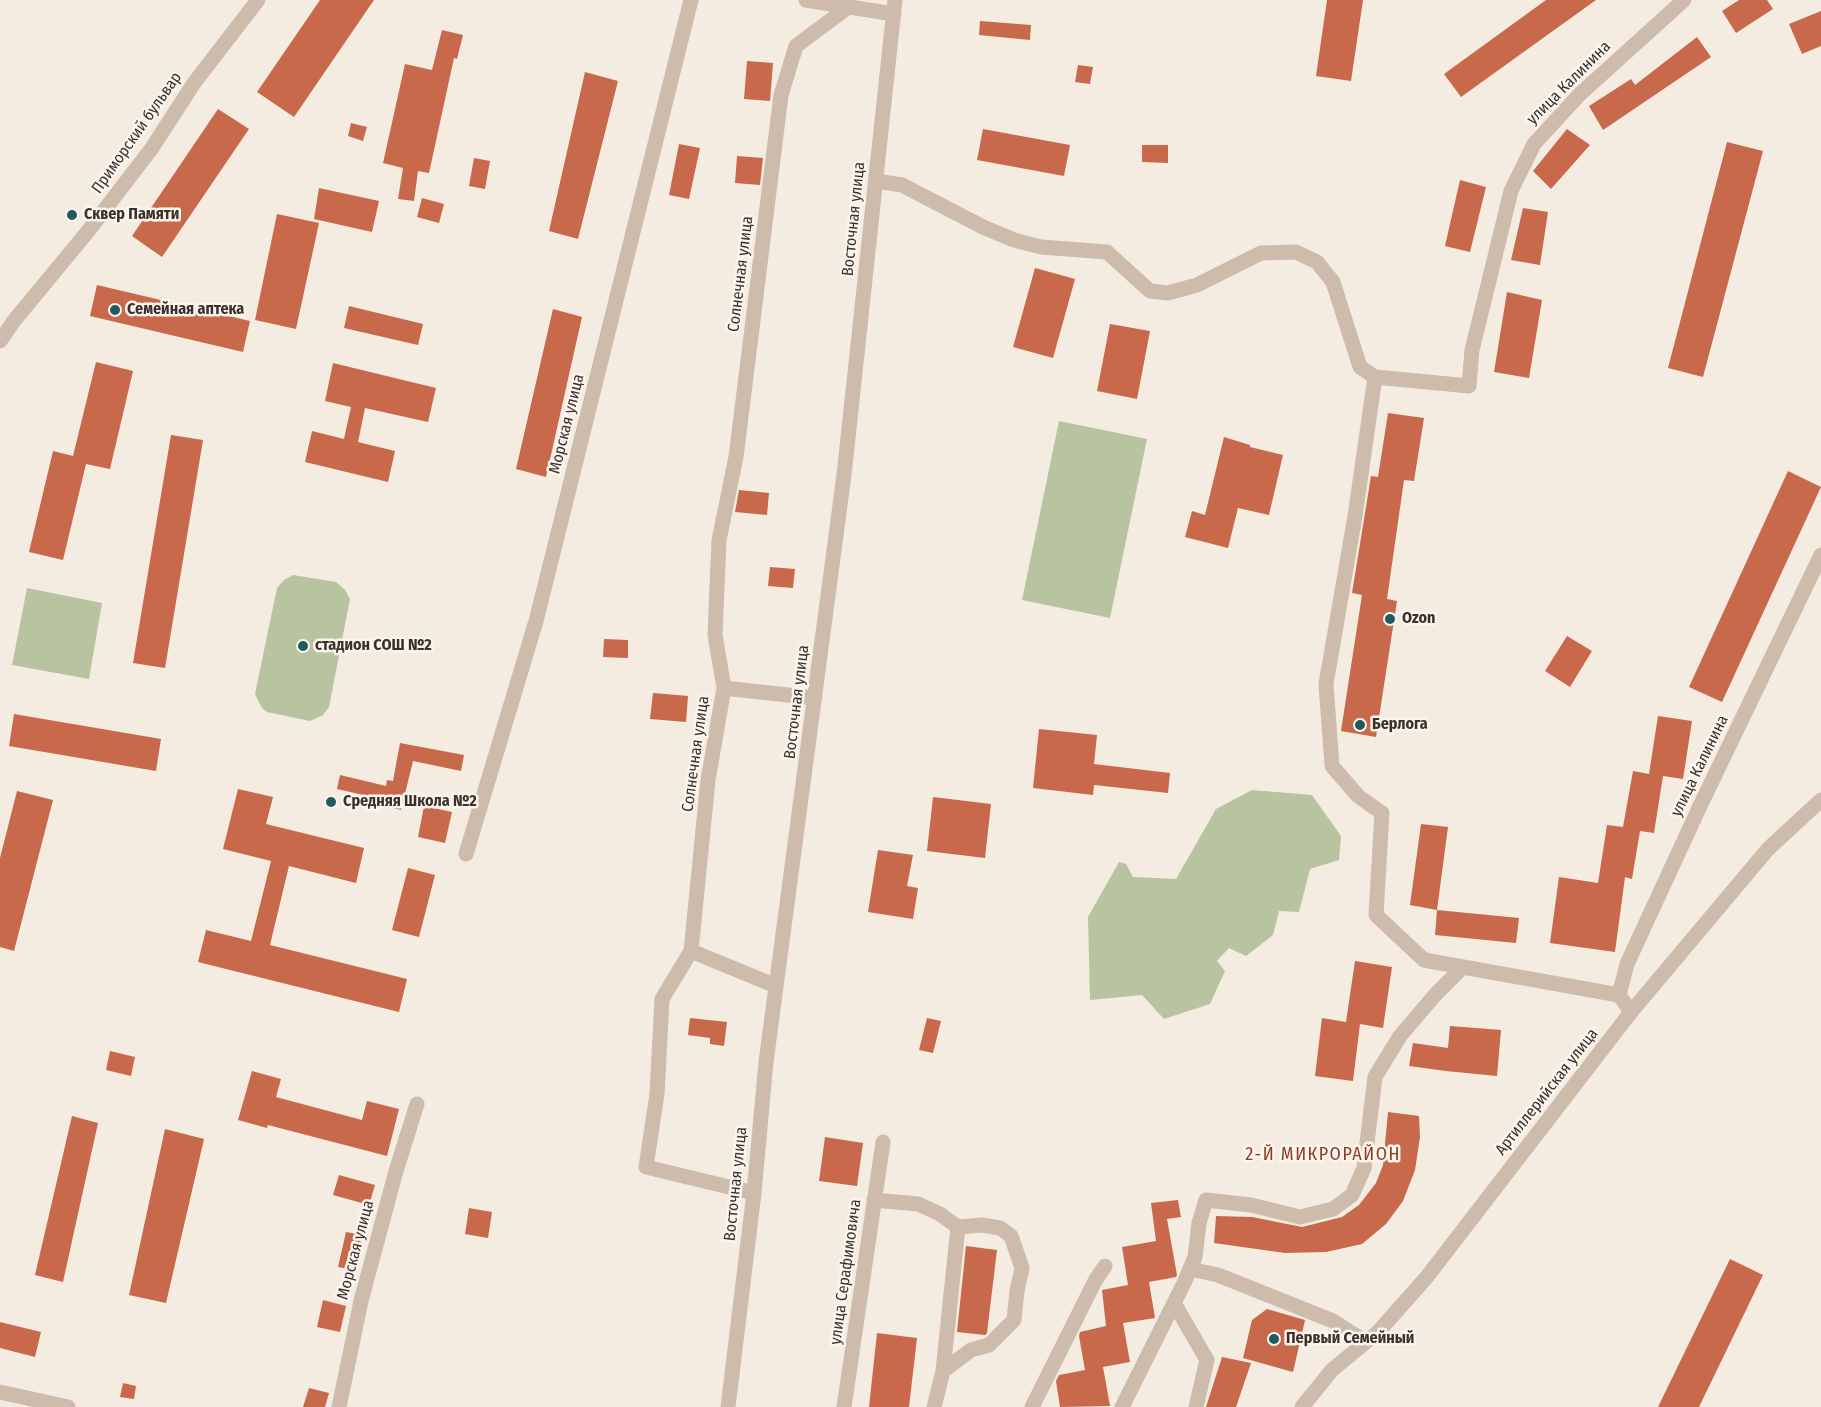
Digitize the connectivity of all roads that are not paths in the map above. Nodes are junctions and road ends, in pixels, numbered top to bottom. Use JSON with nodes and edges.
{"nodes":[{"id":1,"x":258,"y":0,"type":"edge"},
{"id":2,"x":691,"y":0,"type":"edge"},
{"id":3,"x":806,"y":0,"type":"edge"},
{"id":4,"x":1684,"y":0,"type":"edge"},
{"id":5,"x":895,"y":7,"type":"edge"},
{"id":6,"x":847,"y":8,"type":"junction"},
{"id":7,"x":876,"y":180,"type":"junction"},
{"id":8,"x":0,"y":341,"type":"edge"},
{"id":9,"x":1375,"y":377,"type":"junction"},
{"id":10,"x":1821,"y":555,"type":"edge"},
{"id":11,"x":724,"y":688,"type":"junction"},
{"id":12,"x":815,"y":698,"type":"junction"},
{"id":13,"x":1821,"y":800,"type":"edge"},
{"id":14,"x":466,"y":854,"type":"dead end"},
{"id":15,"x":691,"y":951,"type":"junction"},
{"id":16,"x":1463,"y":967,"type":"junction"},
{"id":17,"x":776,"y":986,"type":"junction"},
{"id":18,"x":1618,"y":995,"type":"junction"},
{"id":19,"x":1631,"y":1012,"type":"junction"},
{"id":20,"x":417,"y":1104,"type":"dead end"},
{"id":21,"x":883,"y":1142,"type":"dead end"},
{"id":22,"x":754,"y":1193,"type":"junction"},
{"id":23,"x":874,"y":1200,"type":"junction"},
{"id":24,"x":958,"y":1227,"type":"junction"},
{"id":25,"x":1105,"y":1266,"type":"dead end"},
{"id":26,"x":1190,"y":1269,"type":"junction"},
{"id":27,"x":1174,"y":1303,"type":"junction"},
{"id":28,"x":1366,"y":1342,"type":"junction"},
{"id":29,"x":944,"y":1371,"type":"junction"},
{"id":30,"x":0,"y":1392,"type":"edge"},
{"id":31,"x":68,"y":1407,"type":"edge"},
{"id":32,"x":339,"y":1407,"type":"edge"},
{"id":33,"x":728,"y":1407,"type":"edge"},
{"id":34,"x":844,"y":1407,"type":"edge"},
{"id":35,"x":934,"y":1407,"type":"edge"},
{"id":36,"x":1032,"y":1407,"type":"edge"},
{"id":37,"x":1122,"y":1407,"type":"edge"},
{"id":38,"x":1196,"y":1407,"type":"edge"},
{"id":39,"x":1302,"y":1407,"type":"edge"}],
"edges":[{"from":1,"to":8,"type":"street","name":"Приморский бульвар"},
{"from":2,"to":14,"type":"street","name":"Морская улица"},
{"from":3,"to":6,"type":"street"},
{"from":4,"to":9,"type":"street","name":"улица Калинина"},
{"from":5,"to":6,"type":"street"},
{"from":5,"to":7,"type":"street","name":"Восточная улица"},
{"from":6,"to":11,"type":"street","name":"Солнечная улица"},
{"from":7,"to":9,"type":"street"},
{"from":7,"to":12,"type":"street","name":"Восточная улица"},
{"from":9,"to":16,"type":"street"},
{"from":10,"to":18,"type":"street","name":"улица Калинина"},
{"from":11,"to":12,"type":"street"},
{"from":11,"to":15,"type":"street","name":"Солнечная улица"},
{"from":12,"to":17,"type":"street","name":"Восточная улица"},
{"from":13,"to":19,"type":"street","name":"Артиллерийская улица"},
{"from":15,"to":17,"type":"street"},
{"from":15,"to":22,"type":"street","name":"Солнечная улица"},
{"from":16,"to":18,"type":"street"},
{"from":16,"to":26,"type":"street"},
{"from":17,"to":22,"type":"street","name":"Восточная улица"},
{"from":18,"to":19,"type":"street"},
{"from":19,"to":28,"type":"street","name":"Артиллерийская улица"},
{"from":20,"to":32,"type":"street","name":"Морская улица"},
{"from":21,"to":23,"type":"street","name":"улица Серафимовича"},
{"from":22,"to":33,"type":"street","name":"Восточная улица"},
{"from":23,"to":24,"type":"street"},
{"from":23,"to":34,"type":"street","name":"улица Серафимовича"},
{"from":24,"to":29,"type":"street"},
{"from":24,"to":29,"type":"street"},
{"from":25,"to":36,"type":"street"},
{"from":26,"to":27,"type":"street"},
{"from":26,"to":28,"type":"street"},
{"from":27,"to":37,"type":"street"},
{"from":27,"to":38,"type":"street"},
{"from":28,"to":39,"type":"street","name":"Артиллерийская улица"},
{"from":29,"to":35,"type":"street"},
{"from":30,"to":31,"type":"street"}]}
